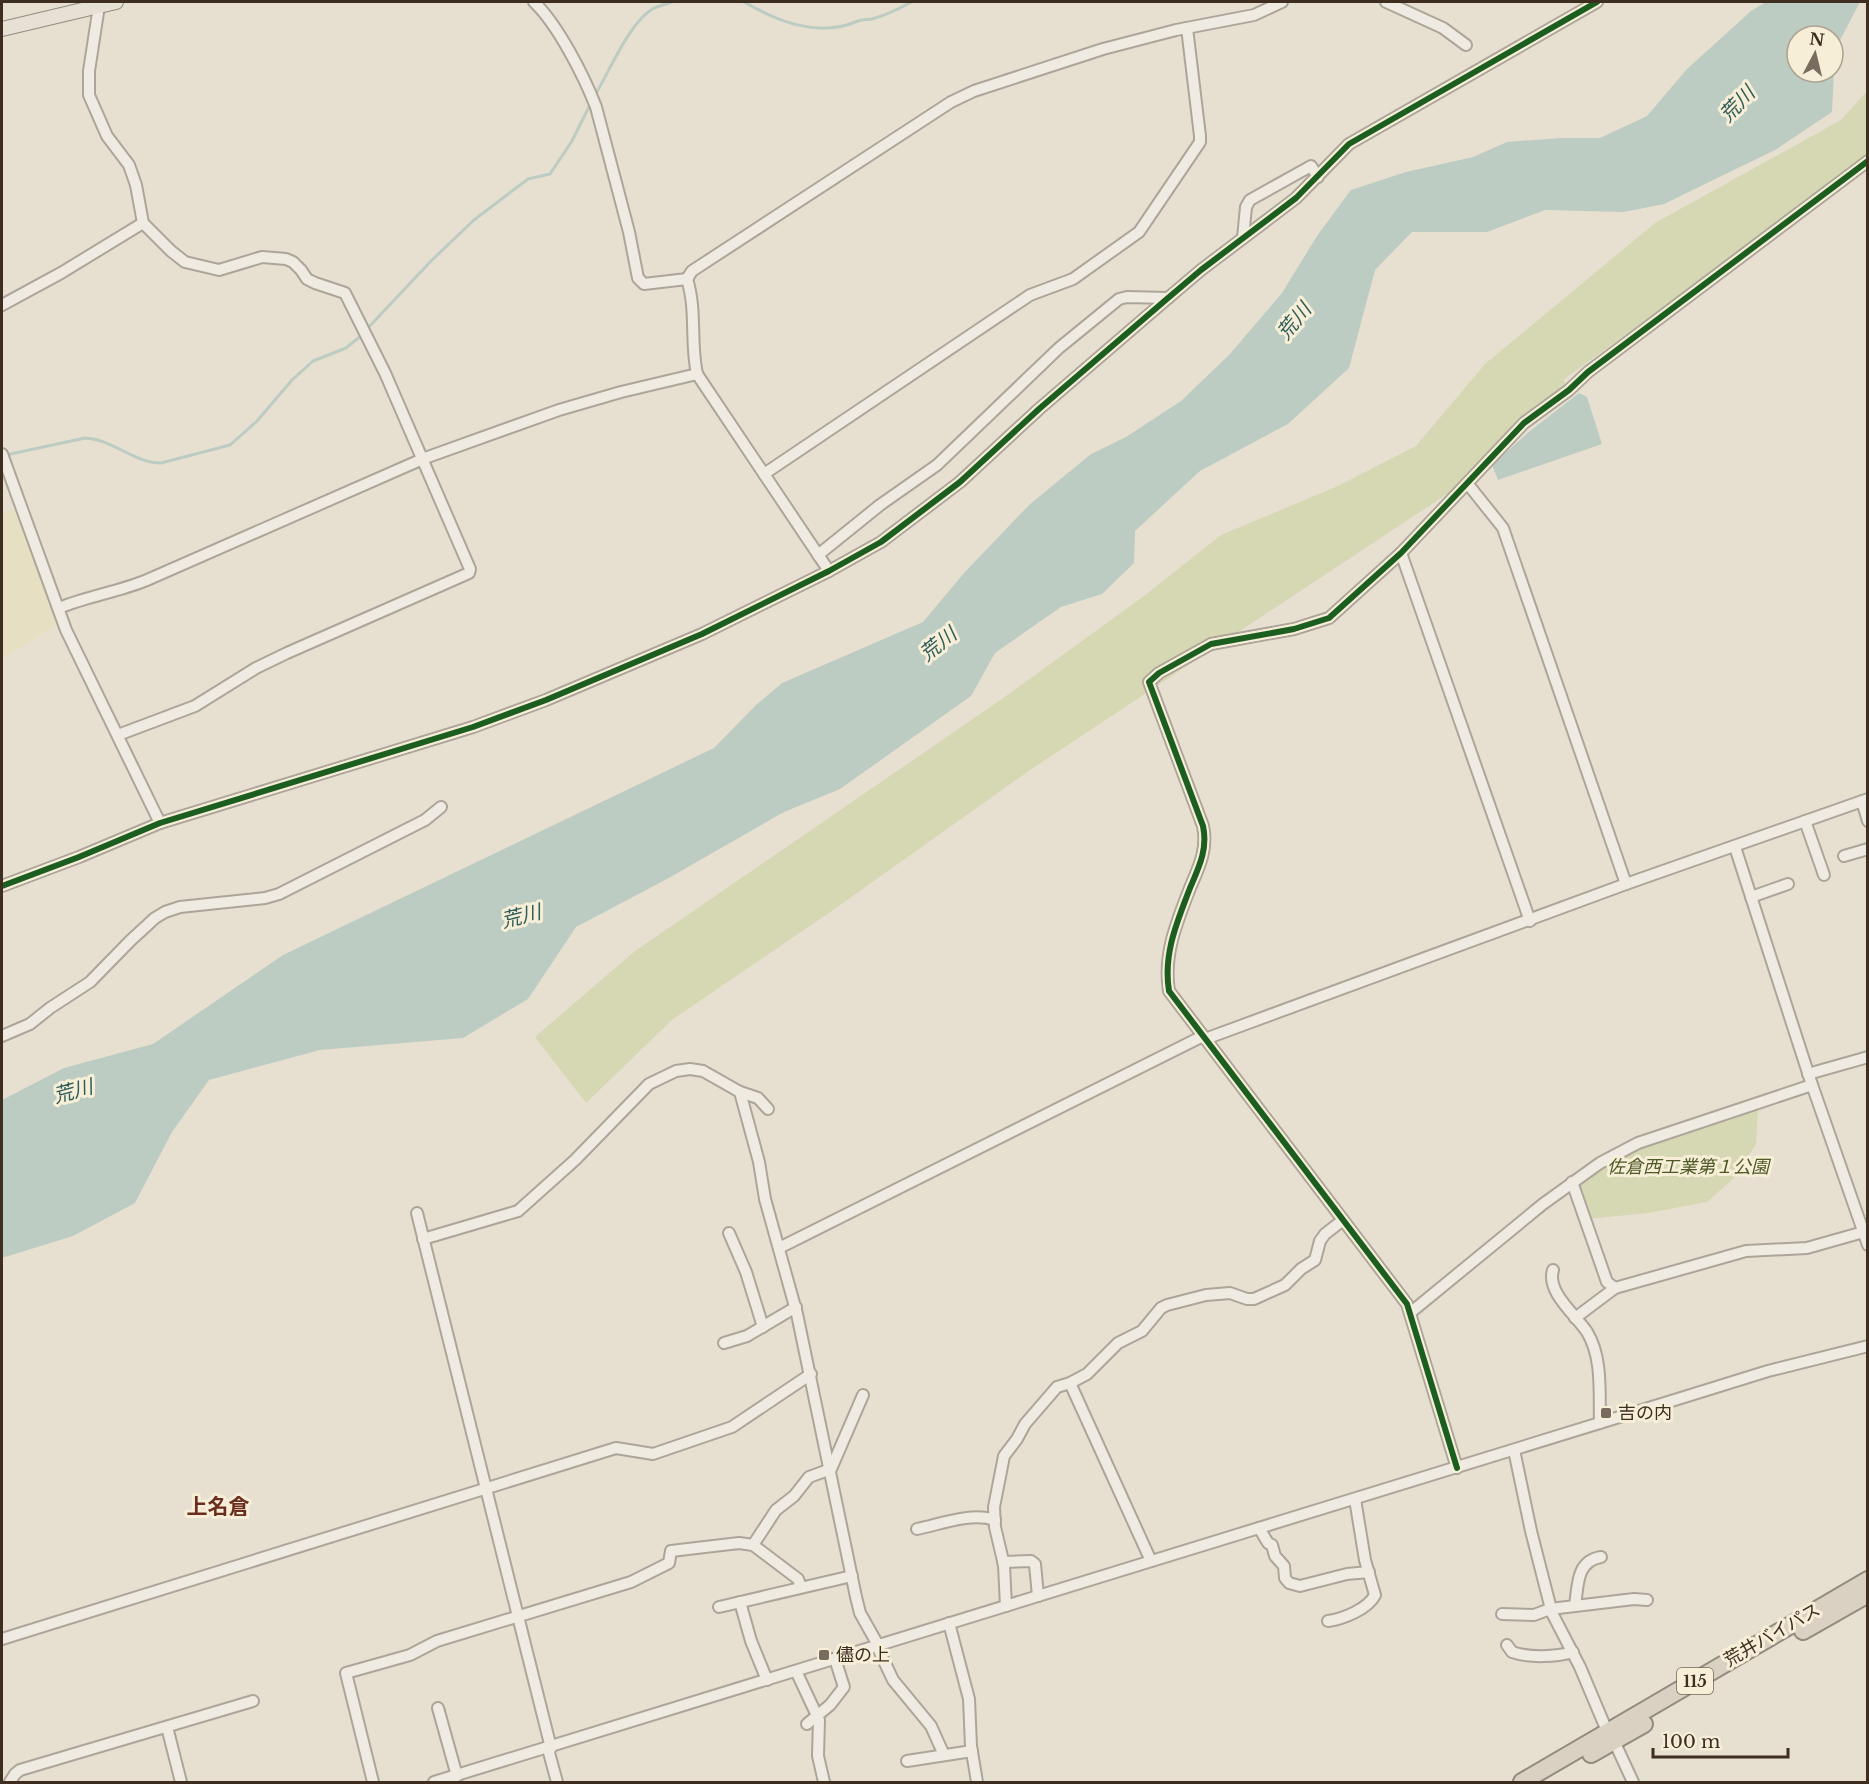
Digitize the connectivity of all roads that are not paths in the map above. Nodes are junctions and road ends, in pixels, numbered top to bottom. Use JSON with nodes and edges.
{"nodes":[{"id":1,"x":116,"y":2,"type":"edge"},
{"id":2,"x":534,"y":2,"type":"edge"},
{"id":3,"x":1282,"y":2,"type":"edge"},
{"id":4,"x":1386,"y":2,"type":"edge"},
{"id":5,"x":1597,"y":2,"type":"edge"},
{"id":6,"x":99,"y":6,"type":"junction"},
{"id":7,"x":1187,"y":28,"type":"junction"},
{"id":8,"x":2,"y":29,"type":"edge"},
{"id":9,"x":1467,"y":45,"type":"dead end"},
{"id":10,"x":1868,"y":161,"type":"edge"},
{"id":11,"x":1318,"y":177,"type":"junction"},
{"id":12,"x":143,"y":223,"type":"junction"},
{"id":13,"x":1243,"y":238,"type":"junction"},
{"id":14,"x":687,"y":279,"type":"junction"},
{"id":15,"x":1168,"y":298,"type":"junction"},
{"id":16,"x":2,"y":305,"type":"edge"},
{"id":17,"x":697,"y":374,"type":"junction"},
{"id":18,"x":2,"y":454,"type":"edge"},
{"id":19,"x":423,"y":459,"type":"junction"},
{"id":20,"x":4,"y":468,"type":"edge"},
{"id":21,"x":764,"y":474,"type":"junction"},
{"id":22,"x":1467,"y":483,"type":"junction"},
{"id":23,"x":1401,"y":553,"type":"junction"},
{"id":24,"x":818,"y":555,"type":"junction"},
{"id":25,"x":829,"y":571,"type":"junction"},
{"id":26,"x":59,"y":608,"type":"junction"},
{"id":27,"x":118,"y":735,"type":"junction"},
{"id":28,"x":1865,"y":800,"type":"edge"},
{"id":29,"x":441,"y":807,"type":"dead end"},
{"id":30,"x":1805,"y":821,"type":"junction"},
{"id":31,"x":1868,"y":821,"type":"edge"},
{"id":32,"x":160,"y":823,"type":"junction"},
{"id":33,"x":1735,"y":847,"type":"junction"},
{"id":34,"x":1868,"y":849,"type":"edge"},
{"id":35,"x":1844,"y":856,"type":"dead end"},
{"id":36,"x":1824,"y":875,"type":"dead end"},
{"id":37,"x":1626,"y":884,"type":"junction"},
{"id":38,"x":1788,"y":884,"type":"dead end"},
{"id":39,"x":2,"y":886,"type":"edge"},
{"id":40,"x":1751,"y":897,"type":"junction"},
{"id":41,"x":1530,"y":921,"type":"junction"},
{"id":42,"x":2,"y":1036,"type":"edge"},
{"id":43,"x":1204,"y":1038,"type":"junction"},
{"id":44,"x":1868,"y":1057,"type":"edge"},
{"id":45,"x":1808,"y":1074,"type":"junction"},
{"id":46,"x":1812,"y":1085,"type":"junction"},
{"id":47,"x":740,"y":1092,"type":"junction"},
{"id":48,"x":768,"y":1109,"type":"dead end"},
{"id":49,"x":1572,"y":1182,"type":"junction"},
{"id":50,"x":417,"y":1213,"type":"dead end"},
{"id":51,"x":1343,"y":1220,"type":"junction"},
{"id":52,"x":1865,"y":1232,"type":"edge"},
{"id":53,"x":729,"y":1233,"type":"dead end"},
{"id":54,"x":423,"y":1239,"type":"junction"},
{"id":55,"x":1868,"y":1245,"type":"edge"},
{"id":56,"x":779,"y":1248,"type":"junction"},
{"id":57,"x":1553,"y":1270,"type":"dead end"},
{"id":58,"x":1615,"y":1288,"type":"junction"},
{"id":59,"x":795,"y":1307,"type":"junction"},
{"id":60,"x":1410,"y":1313,"type":"junction"},
{"id":61,"x":1575,"y":1318,"type":"junction"},
{"id":62,"x":763,"y":1327,"type":"junction"},
{"id":63,"x":724,"y":1343,"type":"dead end"},
{"id":64,"x":1868,"y":1346,"type":"edge"},
{"id":65,"x":811,"y":1374,"type":"junction"},
{"id":66,"x":1070,"y":1383,"type":"junction"},
{"id":67,"x":863,"y":1395,"type":"dead end"},
{"id":68,"x":1600,"y":1423,"type":"junction"},
{"id":69,"x":1514,"y":1450,"type":"junction"},
{"id":70,"x":1457,"y":1468,"type":"junction"},
{"id":71,"x":831,"y":1469,"type":"junction"},
{"id":72,"x":486,"y":1489,"type":"junction"},
{"id":73,"x":1355,"y":1499,"type":"junction"},
{"id":74,"x":995,"y":1520,"type":"junction"},
{"id":75,"x":1259,"y":1528,"type":"junction"},
{"id":76,"x":917,"y":1529,"type":"dead end"},
{"id":77,"x":753,"y":1545,"type":"junction"},
{"id":78,"x":1601,"y":1557,"type":"dead end"},
{"id":79,"x":1151,"y":1561,"type":"junction"},
{"id":80,"x":1004,"y":1562,"type":"junction"},
{"id":81,"x":1369,"y":1572,"type":"junction"},
{"id":82,"x":852,"y":1576,"type":"junction"},
{"id":83,"x":1868,"y":1580,"type":"edge"},
{"id":84,"x":801,"y":1587,"type":"junction"},
{"id":85,"x":1868,"y":1594,"type":"edge"},
{"id":86,"x":1038,"y":1596,"type":"junction"},
{"id":87,"x":1647,"y":1600,"type":"dead end"},
{"id":88,"x":740,"y":1602,"type":"junction"},
{"id":89,"x":1006,"y":1606,"type":"junction"},
{"id":90,"x":1575,"y":1606,"type":"junction"},
{"id":91,"x":718,"y":1607,"type":"dead end"},
{"id":92,"x":1550,"y":1609,"type":"junction"},
{"id":93,"x":1502,"y":1614,"type":"dead end"},
{"id":94,"x":519,"y":1617,"type":"junction"},
{"id":95,"x":1328,"y":1622,"type":"dead end"},
{"id":96,"x":949,"y":1623,"type":"junction"},
{"id":97,"x":2,"y":1639,"type":"edge"},
{"id":98,"x":1507,"y":1645,"type":"dead end"},
{"id":99,"x":878,"y":1646,"type":"junction"},
{"id":100,"x":1573,"y":1652,"type":"junction"},
{"id":101,"x":835,"y":1659,"type":"junction"},
{"id":102,"x":796,"y":1671,"type":"junction"},
{"id":103,"x":767,"y":1680,"type":"junction"},
{"id":104,"x":253,"y":1701,"type":"dead end"},
{"id":105,"x":438,"y":1708,"type":"dead end"},
{"id":106,"x":818,"y":1715,"type":"junction"},
{"id":107,"x":807,"y":1724,"type":"dead end"},
{"id":108,"x":167,"y":1727,"type":"junction"},
{"id":109,"x":1611,"y":1736,"type":"junction"},
{"id":110,"x":549,"y":1748,"type":"junction"},
{"id":111,"x":972,"y":1750,"type":"junction"},
{"id":112,"x":944,"y":1755,"type":"junction"},
{"id":113,"x":907,"y":1761,"type":"dead end"},
{"id":114,"x":457,"y":1776,"type":"junction"},
{"id":115,"x":10,"y":1782,"type":"edge"},
{"id":116,"x":181,"y":1782,"type":"edge"},
{"id":117,"x":373,"y":1782,"type":"edge"},
{"id":118,"x":434,"y":1782,"type":"edge"},
{"id":119,"x":557,"y":1782,"type":"edge"},
{"id":120,"x":824,"y":1782,"type":"edge"},
{"id":121,"x":977,"y":1782,"type":"edge"},
{"id":122,"x":1522,"y":1782,"type":"edge"},
{"id":123,"x":1541,"y":1782,"type":"edge"},
{"id":124,"x":1633,"y":1782,"type":"edge"}],
"edges":[{"from":1,"to":6,"type":"main road"},
{"from":2,"to":14,"type":"street"},
{"from":3,"to":7,"type":"street"},
{"from":4,"to":9,"type":"street"},
{"from":5,"to":11,"type":"street"},
{"from":6,"to":8,"type":"main road"},
{"from":6,"to":12,"type":"street"},
{"from":7,"to":14,"type":"street"},
{"from":7,"to":21,"type":"street"},
{"from":10,"to":22,"type":"street"},
{"from":11,"to":13,"type":"street"},
{"from":11,"to":13,"type":"street"},
{"from":12,"to":16,"type":"street"},
{"from":12,"to":19,"type":"street"},
{"from":13,"to":15,"type":"street"},
{"from":14,"to":17,"type":"street"},
{"from":15,"to":24,"type":"street"},
{"from":15,"to":25,"type":"street"},
{"from":17,"to":19,"type":"street"},
{"from":17,"to":21,"type":"street"},
{"from":18,"to":20,"type":"street"},
{"from":19,"to":26,"type":"street"},
{"from":19,"to":27,"type":"street"},
{"from":20,"to":26,"type":"street"},
{"from":21,"to":24,"type":"street"},
{"from":22,"to":23,"type":"street"},
{"from":22,"to":37,"type":"street"},
{"from":23,"to":41,"type":"street"},
{"from":23,"to":43,"type":"street"},
{"from":24,"to":25,"type":"street"},
{"from":25,"to":32,"type":"street"},
{"from":26,"to":27,"type":"street"},
{"from":27,"to":32,"type":"street"},
{"from":28,"to":30,"type":"street"},
{"from":28,"to":31,"type":"street"},
{"from":29,"to":42,"type":"street"},
{"from":30,"to":33,"type":"street"},
{"from":30,"to":36,"type":"street"},
{"from":32,"to":39,"type":"street"},
{"from":33,"to":37,"type":"street"},
{"from":33,"to":40,"type":"street"},
{"from":34,"to":35,"type":"street"},
{"from":37,"to":41,"type":"street"},
{"from":38,"to":40,"type":"street"},
{"from":40,"to":45,"type":"street"},
{"from":41,"to":43,"type":"street"},
{"from":43,"to":51,"type":"street"},
{"from":43,"to":56,"type":"street"},
{"from":44,"to":45,"type":"street"},
{"from":45,"to":46,"type":"street"},
{"from":46,"to":49,"type":"street"},
{"from":46,"to":52,"type":"street"},
{"from":47,"to":48,"type":"street"},
{"from":47,"to":54,"type":"street"},
{"from":47,"to":56,"type":"street"},
{"from":49,"to":58,"type":"street"},
{"from":49,"to":60,"type":"street"},
{"from":50,"to":54,"type":"street"},
{"from":51,"to":60,"type":"street"},
{"from":51,"to":66,"type":"street"},
{"from":52,"to":55,"type":"street"},
{"from":52,"to":58,"type":"street"},
{"from":53,"to":62,"type":"street"},
{"from":54,"to":72,"type":"street"},
{"from":56,"to":59,"type":"street"},
{"from":57,"to":61,"type":"street"},
{"from":58,"to":61,"type":"street"},
{"from":59,"to":62,"type":"street"},
{"from":59,"to":65,"type":"street"},
{"from":60,"to":70,"type":"street"},
{"from":61,"to":68,"type":"street"},
{"from":62,"to":63,"type":"street"},
{"from":64,"to":68,"type":"street"},
{"from":65,"to":71,"type":"street"},
{"from":65,"to":72,"type":"street"},
{"from":66,"to":74,"type":"street"},
{"from":66,"to":79,"type":"street"},
{"from":67,"to":71,"type":"street"},
{"from":68,"to":69,"type":"street"},
{"from":69,"to":70,"type":"street"},
{"from":69,"to":92,"type":"street"},
{"from":70,"to":73,"type":"street"},
{"from":71,"to":77,"type":"street"},
{"from":71,"to":82,"type":"street"},
{"from":72,"to":94,"type":"street"},
{"from":72,"to":97,"type":"street"},
{"from":73,"to":75,"type":"street"},
{"from":73,"to":81,"type":"street"},
{"from":74,"to":76,"type":"street"},
{"from":74,"to":80,"type":"street"},
{"from":75,"to":79,"type":"street"},
{"from":75,"to":81,"type":"street"},
{"from":77,"to":84,"type":"street"},
{"from":77,"to":94,"type":"street"},
{"from":78,"to":90,"type":"street"},
{"from":79,"to":86,"type":"street"},
{"from":80,"to":86,"type":"street"},
{"from":80,"to":89,"type":"street"},
{"from":81,"to":95,"type":"street"},
{"from":82,"to":84,"type":"street"},
{"from":82,"to":99,"type":"street"},
{"from":83,"to":109,"type":"highway","name":"荒井バイパス","number":"115"},
{"from":84,"to":88,"type":"street"},
{"from":85,"to":109,"type":"highway","name":"荒井バイパス","number":"115"},
{"from":86,"to":89,"type":"street"},
{"from":87,"to":90,"type":"street"},
{"from":88,"to":91,"type":"street"},
{"from":88,"to":103,"type":"street"},
{"from":89,"to":96,"type":"street"},
{"from":90,"to":92,"type":"street"},
{"from":92,"to":93,"type":"street"},
{"from":92,"to":100,"type":"street"},
{"from":94,"to":110,"type":"street"},
{"from":94,"to":117,"type":"street"},
{"from":96,"to":99,"type":"street"},
{"from":96,"to":111,"type":"street"},
{"from":98,"to":100,"type":"street"},
{"from":99,"to":101,"type":"street"},
{"from":99,"to":112,"type":"street"},
{"from":100,"to":109,"type":"street"},
{"from":101,"to":102,"type":"street"},
{"from":101,"to":106,"type":"street"},
{"from":102,"to":103,"type":"street"},
{"from":102,"to":106,"type":"street"},
{"from":103,"to":110,"type":"street"},
{"from":104,"to":108,"type":"street"},
{"from":105,"to":114,"type":"street"},
{"from":106,"to":107,"type":"street"},
{"from":106,"to":120,"type":"street"},
{"from":108,"to":115,"type":"street"},
{"from":108,"to":116,"type":"street"},
{"from":109,"to":122,"type":"highway","name":"荒井バイパス","number":"115"},
{"from":109,"to":123,"type":"highway","name":"荒井バイパス","number":"115"},
{"from":109,"to":124,"type":"street"},
{"from":110,"to":114,"type":"street"},
{"from":110,"to":119,"type":"street"},
{"from":111,"to":112,"type":"street"},
{"from":111,"to":121,"type":"street"},
{"from":112,"to":113,"type":"street"},
{"from":114,"to":118,"type":"street"}]}
